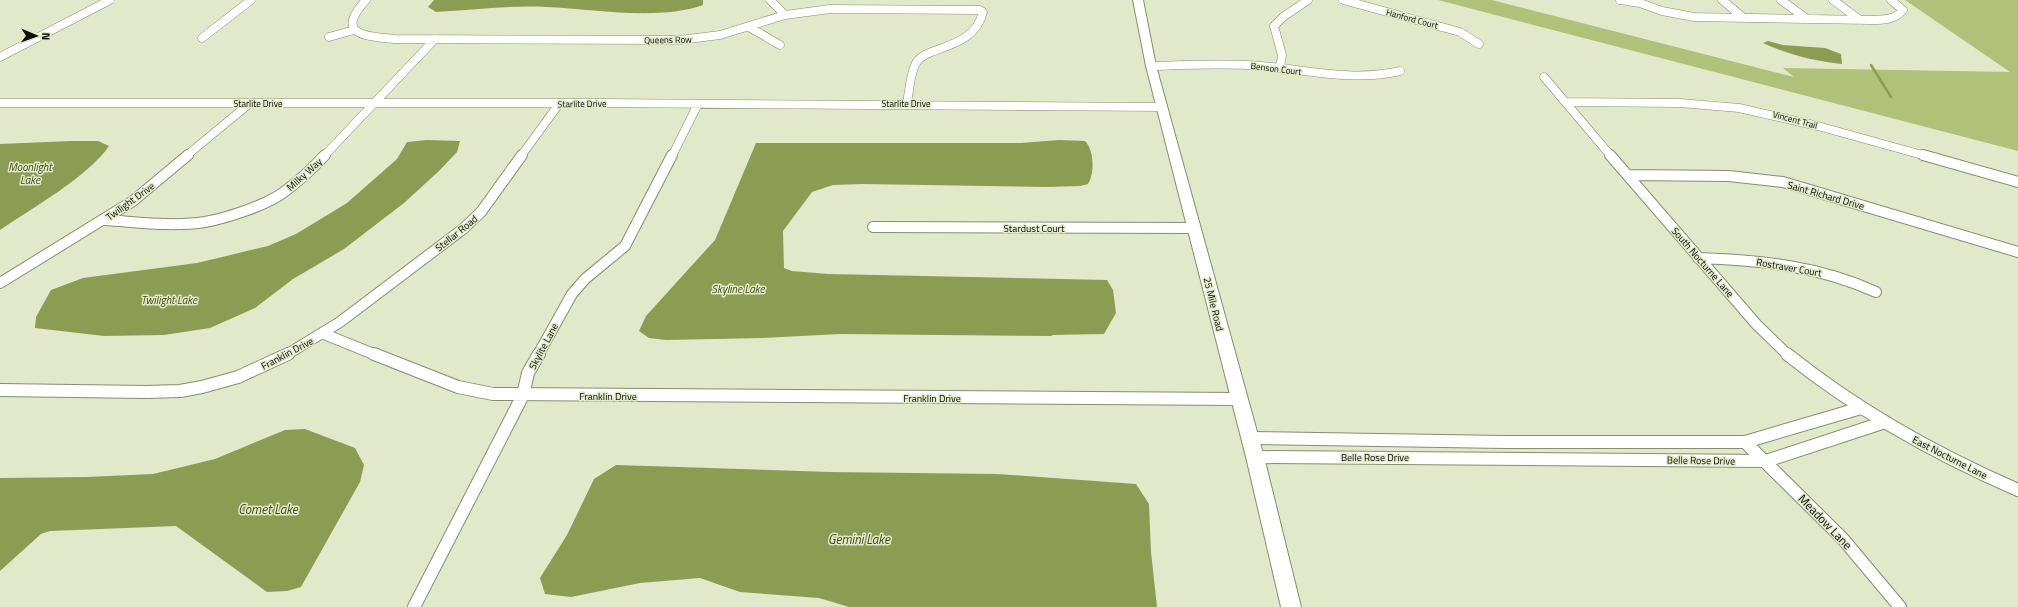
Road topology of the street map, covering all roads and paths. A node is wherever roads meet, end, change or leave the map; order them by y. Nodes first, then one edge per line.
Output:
1 (110, 0) edge
2 (251, 0) edge
3 (366, 0) edge
4 (770, 0) edge
5 (1138, 0) edge
6 (1308, 0) edge
7 (1343, 0) edge
8 (1620, 0) edge
9 (1722, 0) edge
10 (1781, 0) edge
11 (1833, 0) edge
12 (1891, 0) edge
13 (1641, 1) edge
14 (785, 15) junction
15 (1744, 18) junction
16 (1807, 19) junction
17 (1860, 20) junction
18 (749, 27) junction
19 (354, 30) junction
20 (329, 37) dead end
21 (202, 38) dead end
22 (435, 39) junction
23 (1480, 44) dead end
24 (780, 45) dead end
25 (0, 57) edge
26 (1151, 66) junction
27 (1280, 68) junction
28 (1400, 70) dead end
29 (1544, 77) dead end
30 (1566, 102) junction
31 (0, 103) edge
32 (375, 103) junction
33 (249, 104) junction
34 (560, 104) junction
35 (698, 104) junction
36 (907, 104) junction
37 (1163, 107) junction
38 (1628, 175) junction
39 (2018, 182) edge
40 (105, 220) junction
41 (873, 227) dead end
42 (1195, 228) junction
43 (2018, 252) edge
44 (1698, 258) junction
45 (0, 283) edge
46 (1876, 292) dead end
47 (324, 334) junction
48 (0, 390) edge
49 (523, 395) junction
50 (1238, 399) junction
51 (1861, 408) junction
52 (1882, 422) junction
53 (1249, 438) junction
54 (1304, 439) junction
55 (1504, 442) junction
56 (1746, 442) junction
57 (1255, 457) junction
58 (1309, 457) junction
59 (1513, 458) junction
60 (1766, 461) junction
61 (2018, 490) edge
62 (414, 607) edge
63 (1291, 607) edge
64 (1900, 607) edge

1 - 25 street
2 - 21 street
3 - 19 street
4 - 14 street
5 - 26 street, 25 Mile Road
6 - 27 street
7 - 23 street, Hanford Court
8 - 13 street
9 - 15 street
10 - 16 street
11 - 17 street
12 - 17 street
13 - 15 street
14 - 18 street, Queens Row
14 - 36 street, Queens Row
15 - 16 street
16 - 17 street
18 - 22 street, Queens Row
18 - 24 street
19 - 20 street
19 - 22 street, Queens Row
22 - 32 street, Milky Way
26 - 27 street, Benson Court
26 - 37 street, 25 Mile Road
27 - 28 street, Benson Court
29 - 30 street, South Nocturne Lane
30 - 38 street, South Nocturne Lane
30 - 39 street, Vincent Trail
31 - 33 street, Starlite Drive
32 - 33 street, Starlite Drive
32 - 34 street, Starlite Drive
32 - 40 street, Milky Way
33 - 40 street, Twilight Drive
34 - 35 street, Starlite Drive
34 - 47 street, Stellar Road
35 - 36 street, Starlite Drive
35 - 49 street, Skylite Lane
36 - 37 street, Starlite Drive
37 - 42 street, 25 Mile Road
38 - 43 street, Saint Richard Drive
38 - 44 street, South Nocturne Lane
40 - 45 street, Twilight Drive
41 - 42 street, Stardust Court
42 - 50 street, 25 Mile Road
44 - 46 street, Rostraver Court
44 - 51 street, South Nocturne Lane
47 - 48 street, Franklin Drive
47 - 49 street, Franklin Drive
49 - 50 street, Franklin Drive
49 - 62 street, Skylite Lane
50 - 53 street, 25 Mile Road
51 - 52 street, South Nocturne Lane
51 - 56 street, Belle Rose Drive
52 - 60 street, Belle Rose Drive
52 - 61 street, East Nocturne Lane
53 - 54 street, Belle Rose Drive
53 - 57 street, 25 Mile Road
54 - 55 street, Belle Rose Drive
54 - 58 street
55 - 56 street, Belle Rose Drive
55 - 59 street
56 - 60 street, Meadow Lane
57 - 58 street, Belle Rose Drive
57 - 63 street, 25 Mile Road
58 - 59 street, Belle Rose Drive
59 - 60 street, Belle Rose Drive
60 - 64 street, Meadow Lane

